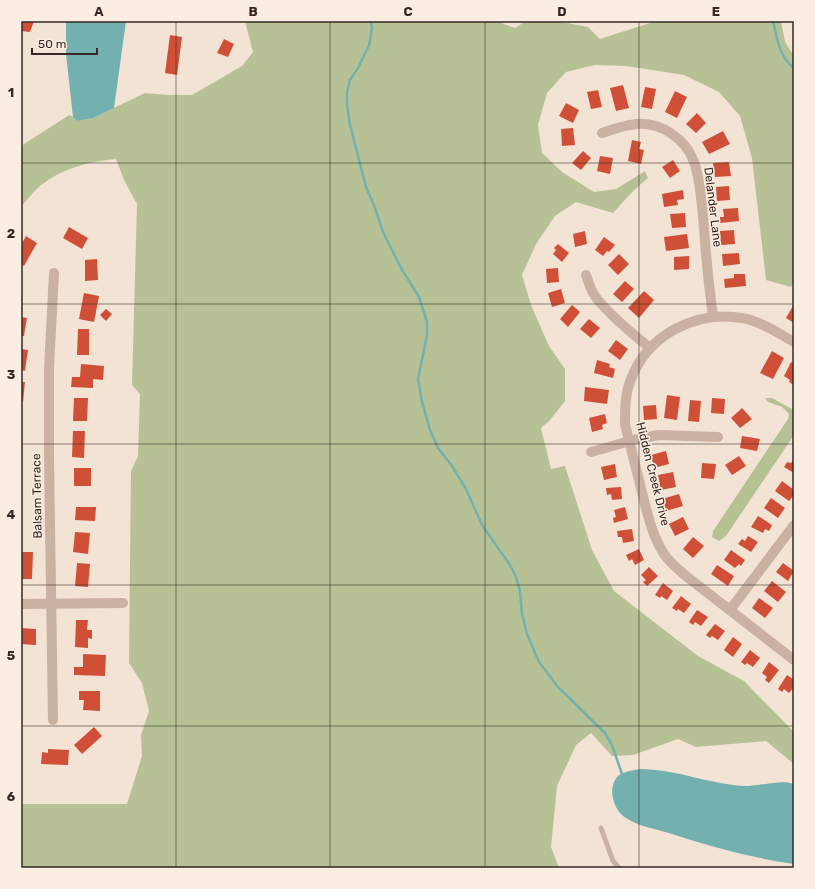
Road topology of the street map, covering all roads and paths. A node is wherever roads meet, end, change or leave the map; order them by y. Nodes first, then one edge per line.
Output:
1 (602, 133) dead end
2 (54, 272) dead end
3 (586, 275) dead end
4 (713, 317) junction
5 (794, 342) edge
6 (650, 348) junction
7 (718, 437) dead end
8 (629, 441) junction
9 (591, 452) dead end
10 (794, 525) edge
11 (123, 603) dead end
12 (21, 604) edge
13 (51, 604) junction
14 (730, 610) junction
15 (794, 660) edge
16 (53, 720) dead end
17 (601, 828) dead end
18 (619, 868) edge

1 - 4 street, Delander Lane
2 - 13 street, Balsam Terrace
3 - 6 street
4 - 5 street, Hidden Creek Drive
4 - 6 street, Hidden Creek Drive
6 - 8 street, Hidden Creek Drive
7 - 8 street
8 - 9 street
8 - 14 street, Hidden Creek Drive
10 - 14 street
11 - 13 street
12 - 13 street
13 - 16 street, Balsam Terrace
14 - 15 street, Hidden Creek Drive
17 - 18 lane

